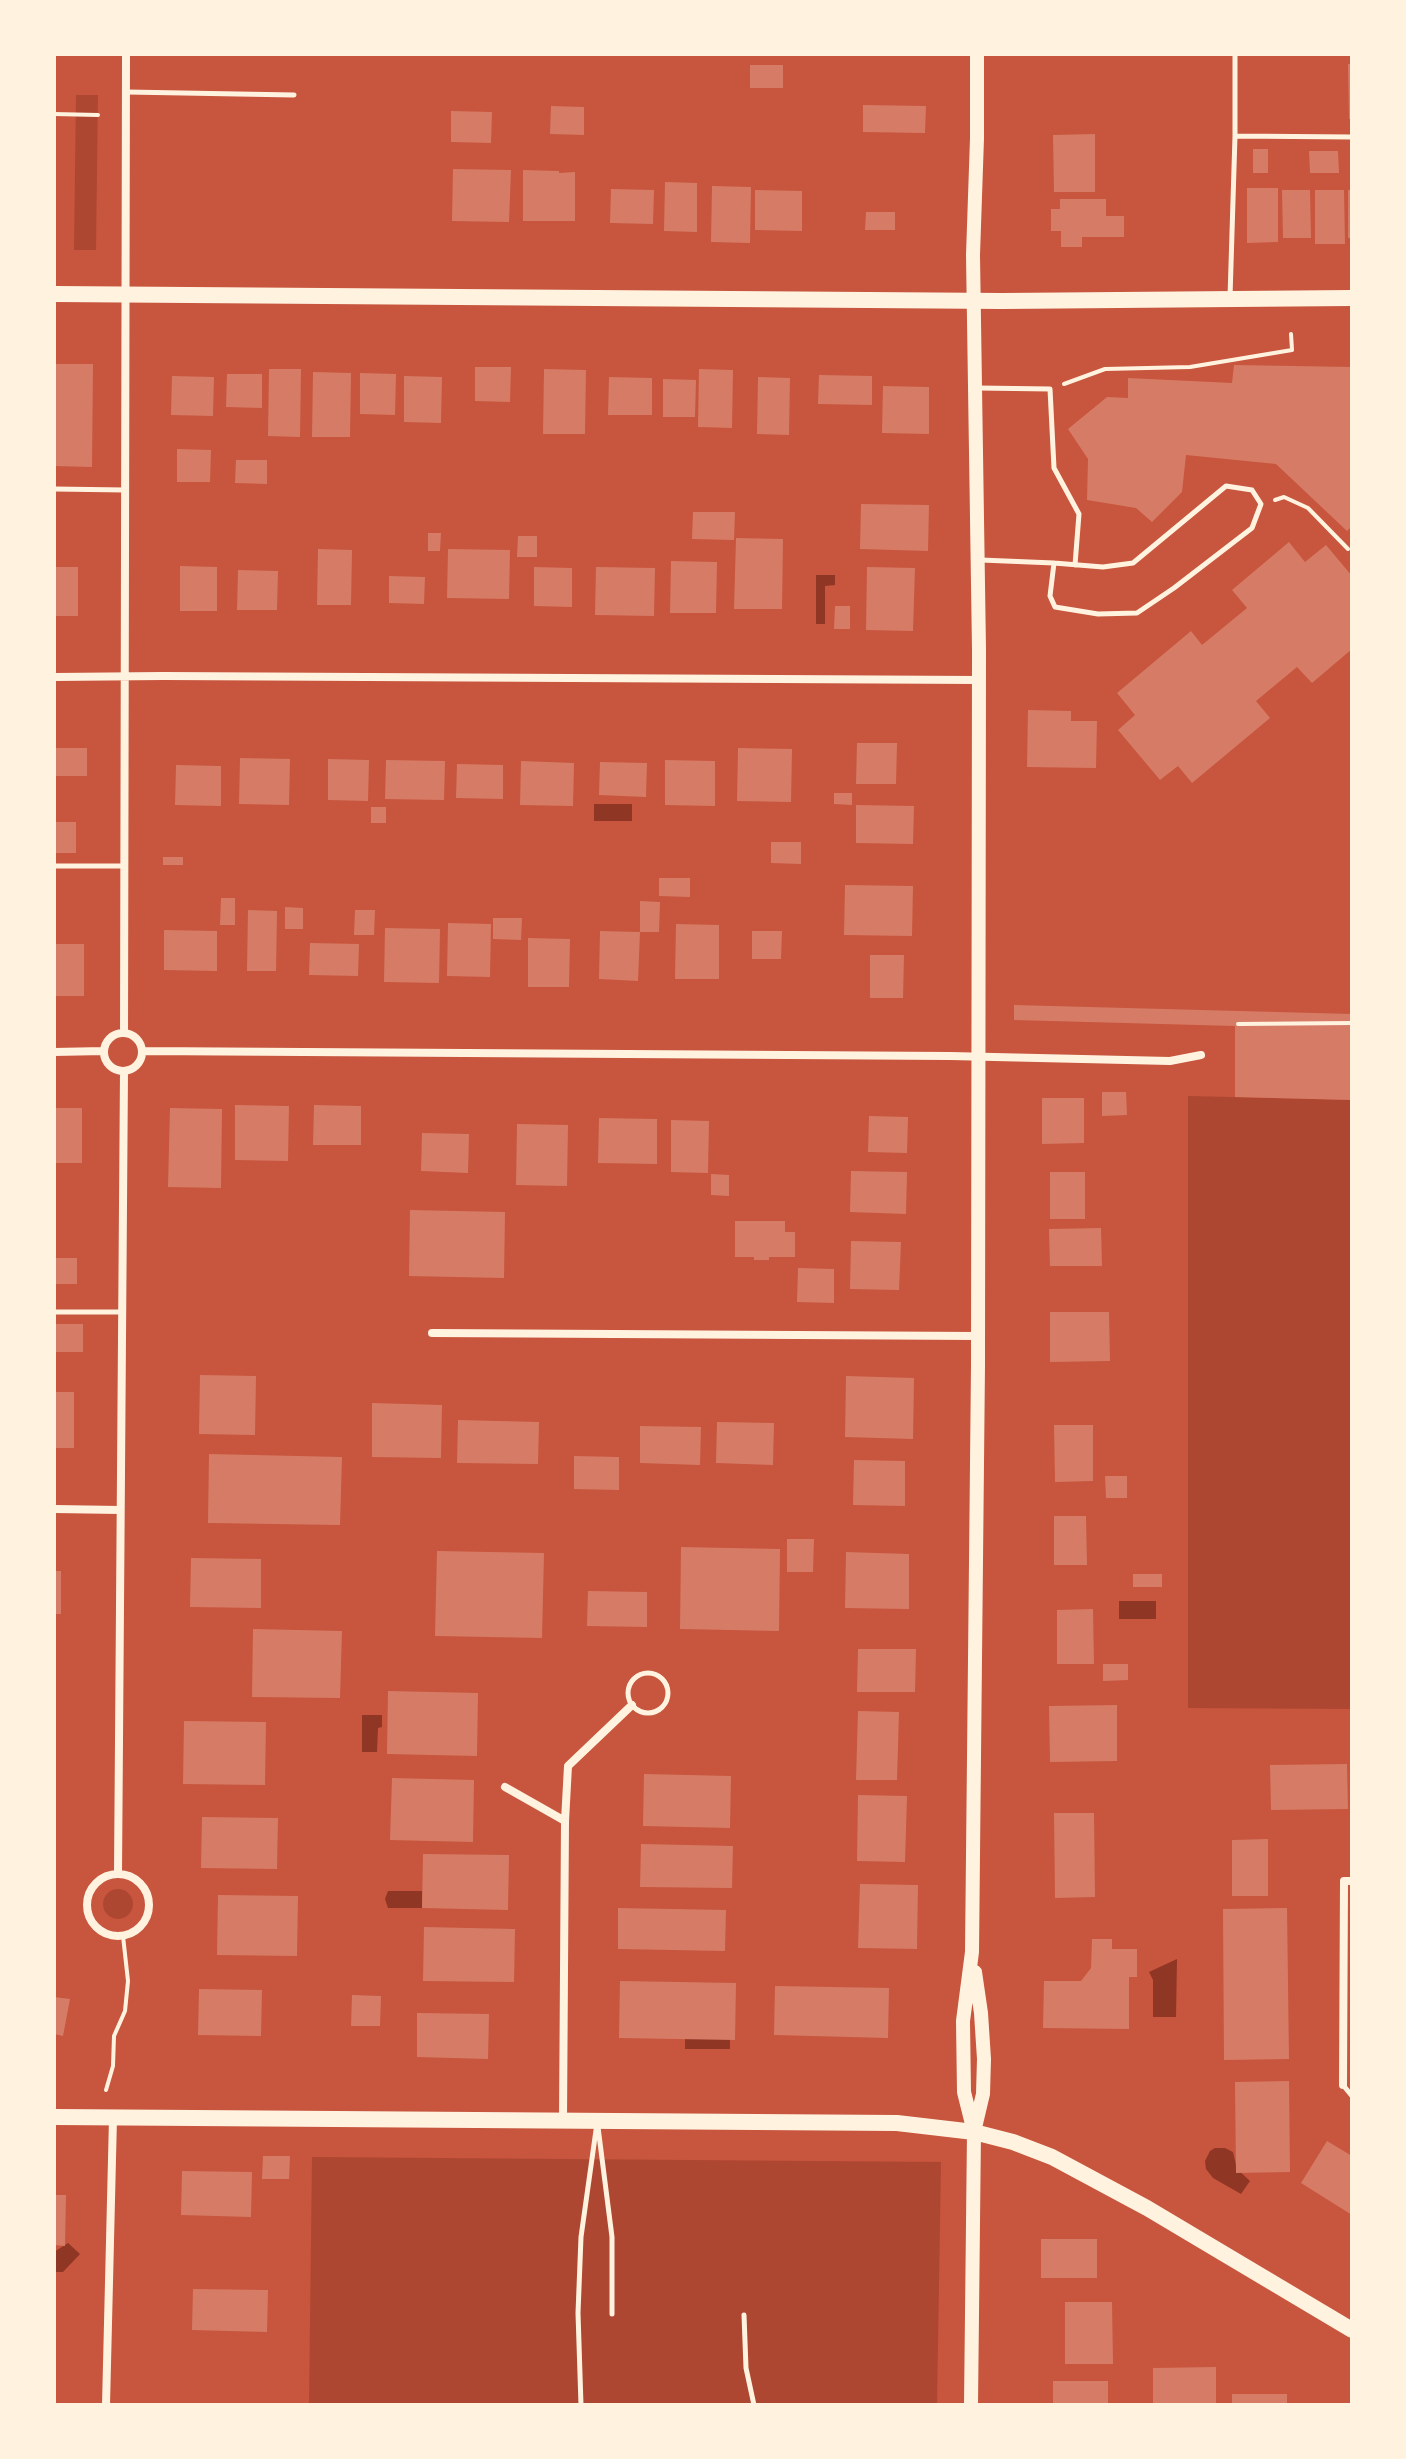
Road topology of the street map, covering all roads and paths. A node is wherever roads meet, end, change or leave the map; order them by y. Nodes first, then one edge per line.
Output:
1 (126, 54) edge
2 (977, 54) edge
3 (1235, 54) edge
4 (127, 92) junction
5 (294, 95) dead end
6 (54, 114) edge
7 (98, 115) dead end
8 (1235, 136) junction
9 (1352, 137) edge
10 (54, 294) edge
11 (126, 296) junction
12 (1230, 298) junction
13 (1352, 298) edge
14 (974, 301) junction
15 (1291, 334) dead end
16 (974, 388) junction
17 (1050, 389) junction
18 (54, 489) edge
19 (126, 490) junction
20 (1261, 504) junction
21 (1348, 549) dead end
22 (976, 560) junction
23 (1054, 563) junction
24 (1075, 565) junction
25 (125, 676) junction
26 (54, 677) edge
27 (979, 680) junction
28 (54, 866) edge
29 (124, 866) junction
30 (1352, 1023) edge
31 (1238, 1024) dead end
32 (124, 1033) junction
33 (104, 1051) junction
34 (142, 1051) junction
35 (54, 1052) edge
36 (1201, 1055) dead end
37 (978, 1057) junction
38 (124, 1071) junction
39 (54, 1312) edge
40 (122, 1312) junction
41 (432, 1333) dead end
42 (978, 1336) junction
43 (54, 1509) edge
44 (120, 1510) junction
45 (632, 1705) junction
46 (505, 1787) dead end
47 (565, 1821) junction
48 (118, 1873) junction
49 (1352, 1881) edge
50 (123, 1936) junction
51 (1343, 2085) joint
52 (106, 2090) dead end
53 (1352, 2096) edge
54 (54, 2117) edge
55 (113, 2117) junction
56 (563, 2121) junction
57 (597, 2122) junction
58 (974, 2132) junction
59 (612, 2314) dead end
60 (744, 2315) dead end
61 (1352, 2330) edge
62 (106, 2405) edge
63 (581, 2405) edge
64 (754, 2405) edge
65 (971, 2405) edge

1 - 4 street
2 - 14 street
3 - 8 lane
4 - 5 lane
4 - 11 street
6 - 7 path
8 - 9 lane
8 - 12 lane
10 - 11 main road
11 - 14 main road
11 - 19 street
12 - 13 main road
12 - 14 main road
14 - 16 street
15 - 17 path
16 - 17 lane
16 - 22 street
17 - 24 lane
18 - 19 lane
19 - 25 street
20 - 21 path
20 - 23 lane
20 - 24 lane
22 - 23 lane
22 - 27 street
23 - 24 lane
25 - 26 street
25 - 27 street
25 - 29 street
27 - 37 street
28 - 29 lane
29 - 32 street
30 - 31 path
32 - 33 street
32 - 34 street
33 - 35 street
33 - 38 street
34 - 37 street
34 - 38 street
36 - 37 street
37 - 42 street
38 - 40 street
39 - 40 lane
40 - 44 street
41 - 42 street
42 - 58 street
43 - 44 street
44 - 48 street
45 - 45 lane
45 - 47 street
46 - 47 street
47 - 56 street
48 - 50 street
48 - 50 street
49 - 51 street
50 - 52 path
51 - 53 lane
54 - 55 main road
55 - 56 main road
55 - 62 street
56 - 57 main road
57 - 58 main road
57 - 59 lane
57 - 63 lane
58 - 61 main road
58 - 65 street
60 - 64 lane

